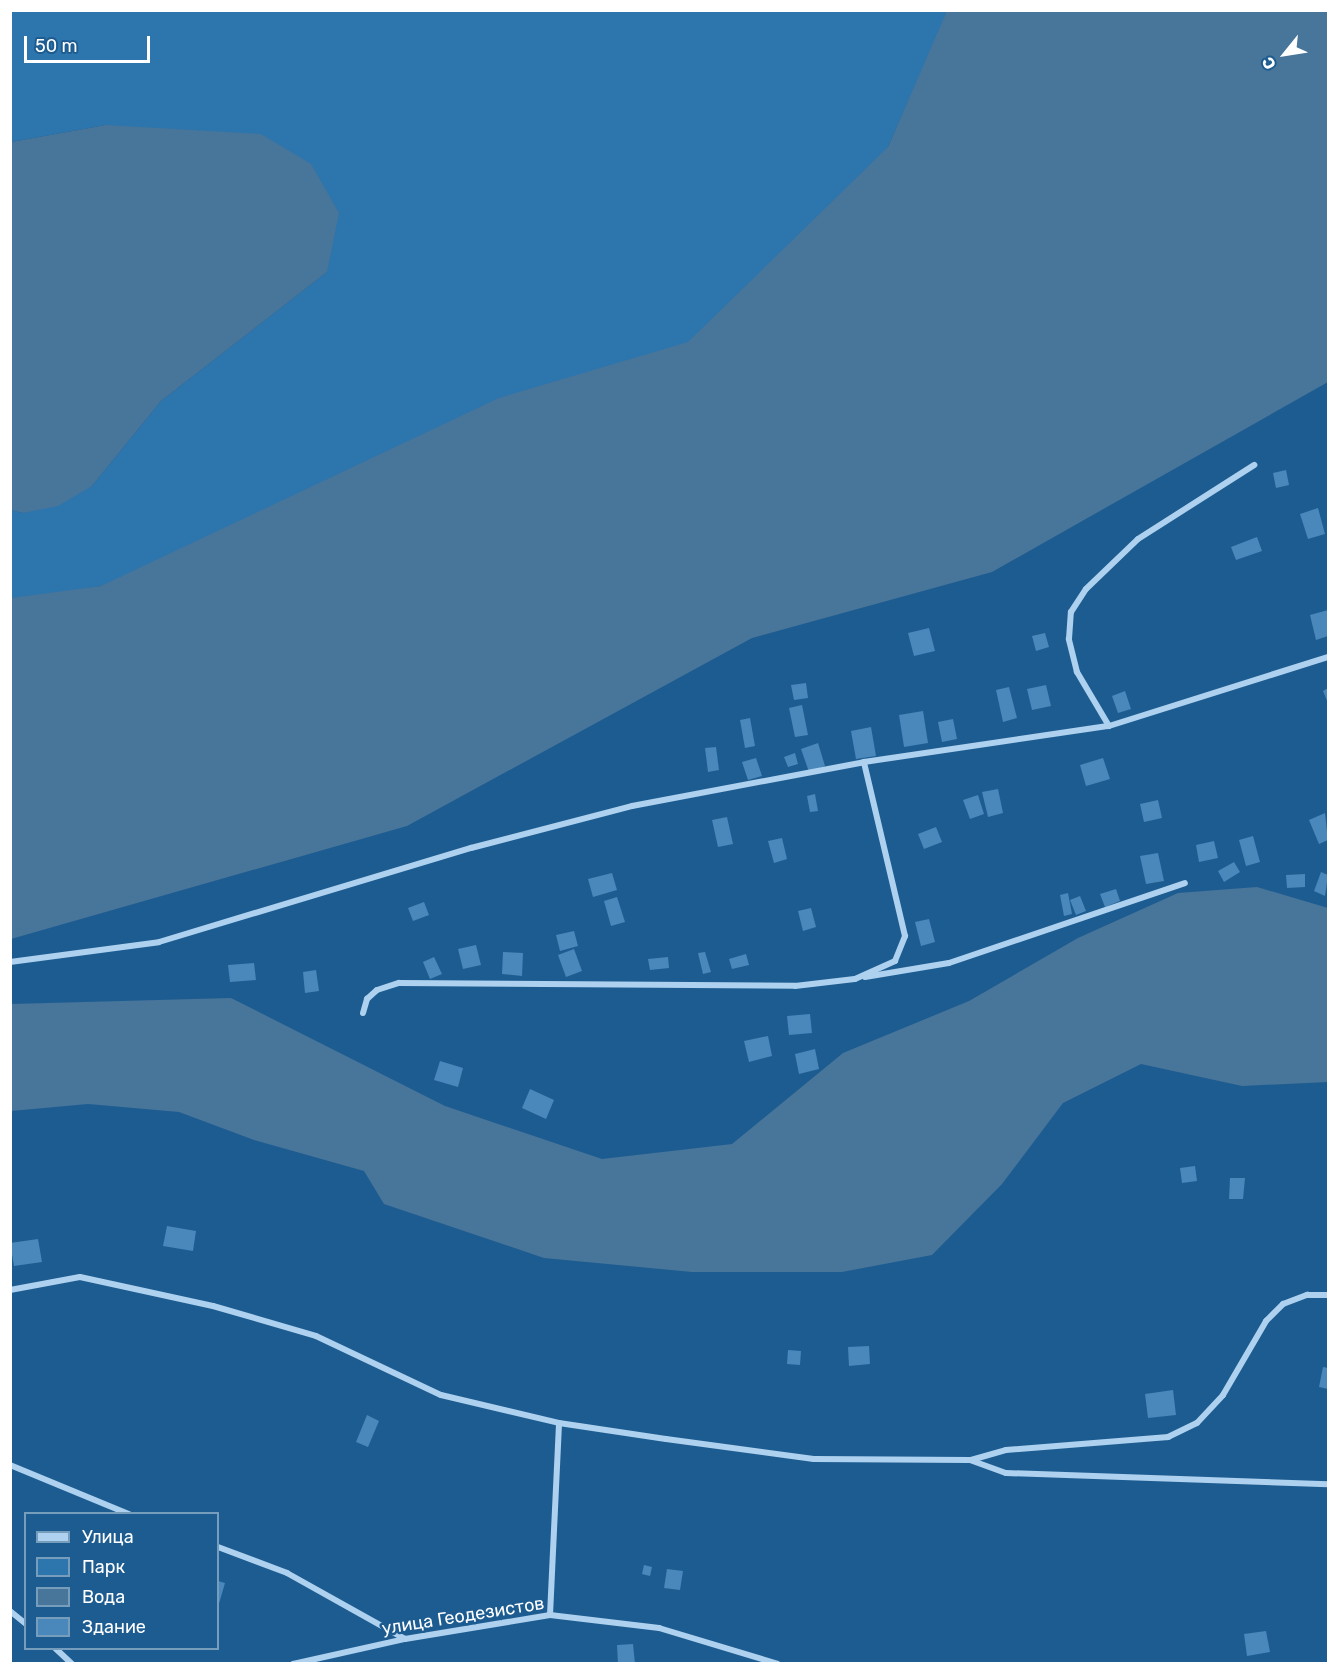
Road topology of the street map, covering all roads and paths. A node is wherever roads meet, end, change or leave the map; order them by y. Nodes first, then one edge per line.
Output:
1 (1254, 465) dead end
2 (1329, 657) edge
3 (1109, 726) junction
4 (864, 762) junction
5 (1185, 883) dead end
6 (10, 962) edge
7 (855, 979) junction
8 (363, 1013) dead end
9 (10, 1290) edge
10 (1329, 1295) edge
11 (559, 1423) junction
12 (970, 1460) junction
13 (10, 1465) edge
14 (1329, 1484) edge
15 (124, 1512) edge
16 (219, 1547) edge
17 (10, 1611) edge
18 (550, 1615) junction
19 (24, 1622) edge
20 (405, 1639) junction
21 (57, 1650) edge
22 (72, 1664) edge
23 (292, 1664) edge
24 (778, 1664) edge

1 - 3 street
2 - 3 street
3 - 4 street
4 - 6 street
4 - 7 street
5 - 7 street
7 - 8 street
9 - 11 street
10 - 12 street
11 - 12 street
11 - 18 street
12 - 14 street
13 - 15 street
16 - 20 street
17 - 19 street
18 - 20 street, улица Геодезистов
18 - 24 street, улица Геодезистов
20 - 23 street, улица Геодезистов
21 - 22 street

